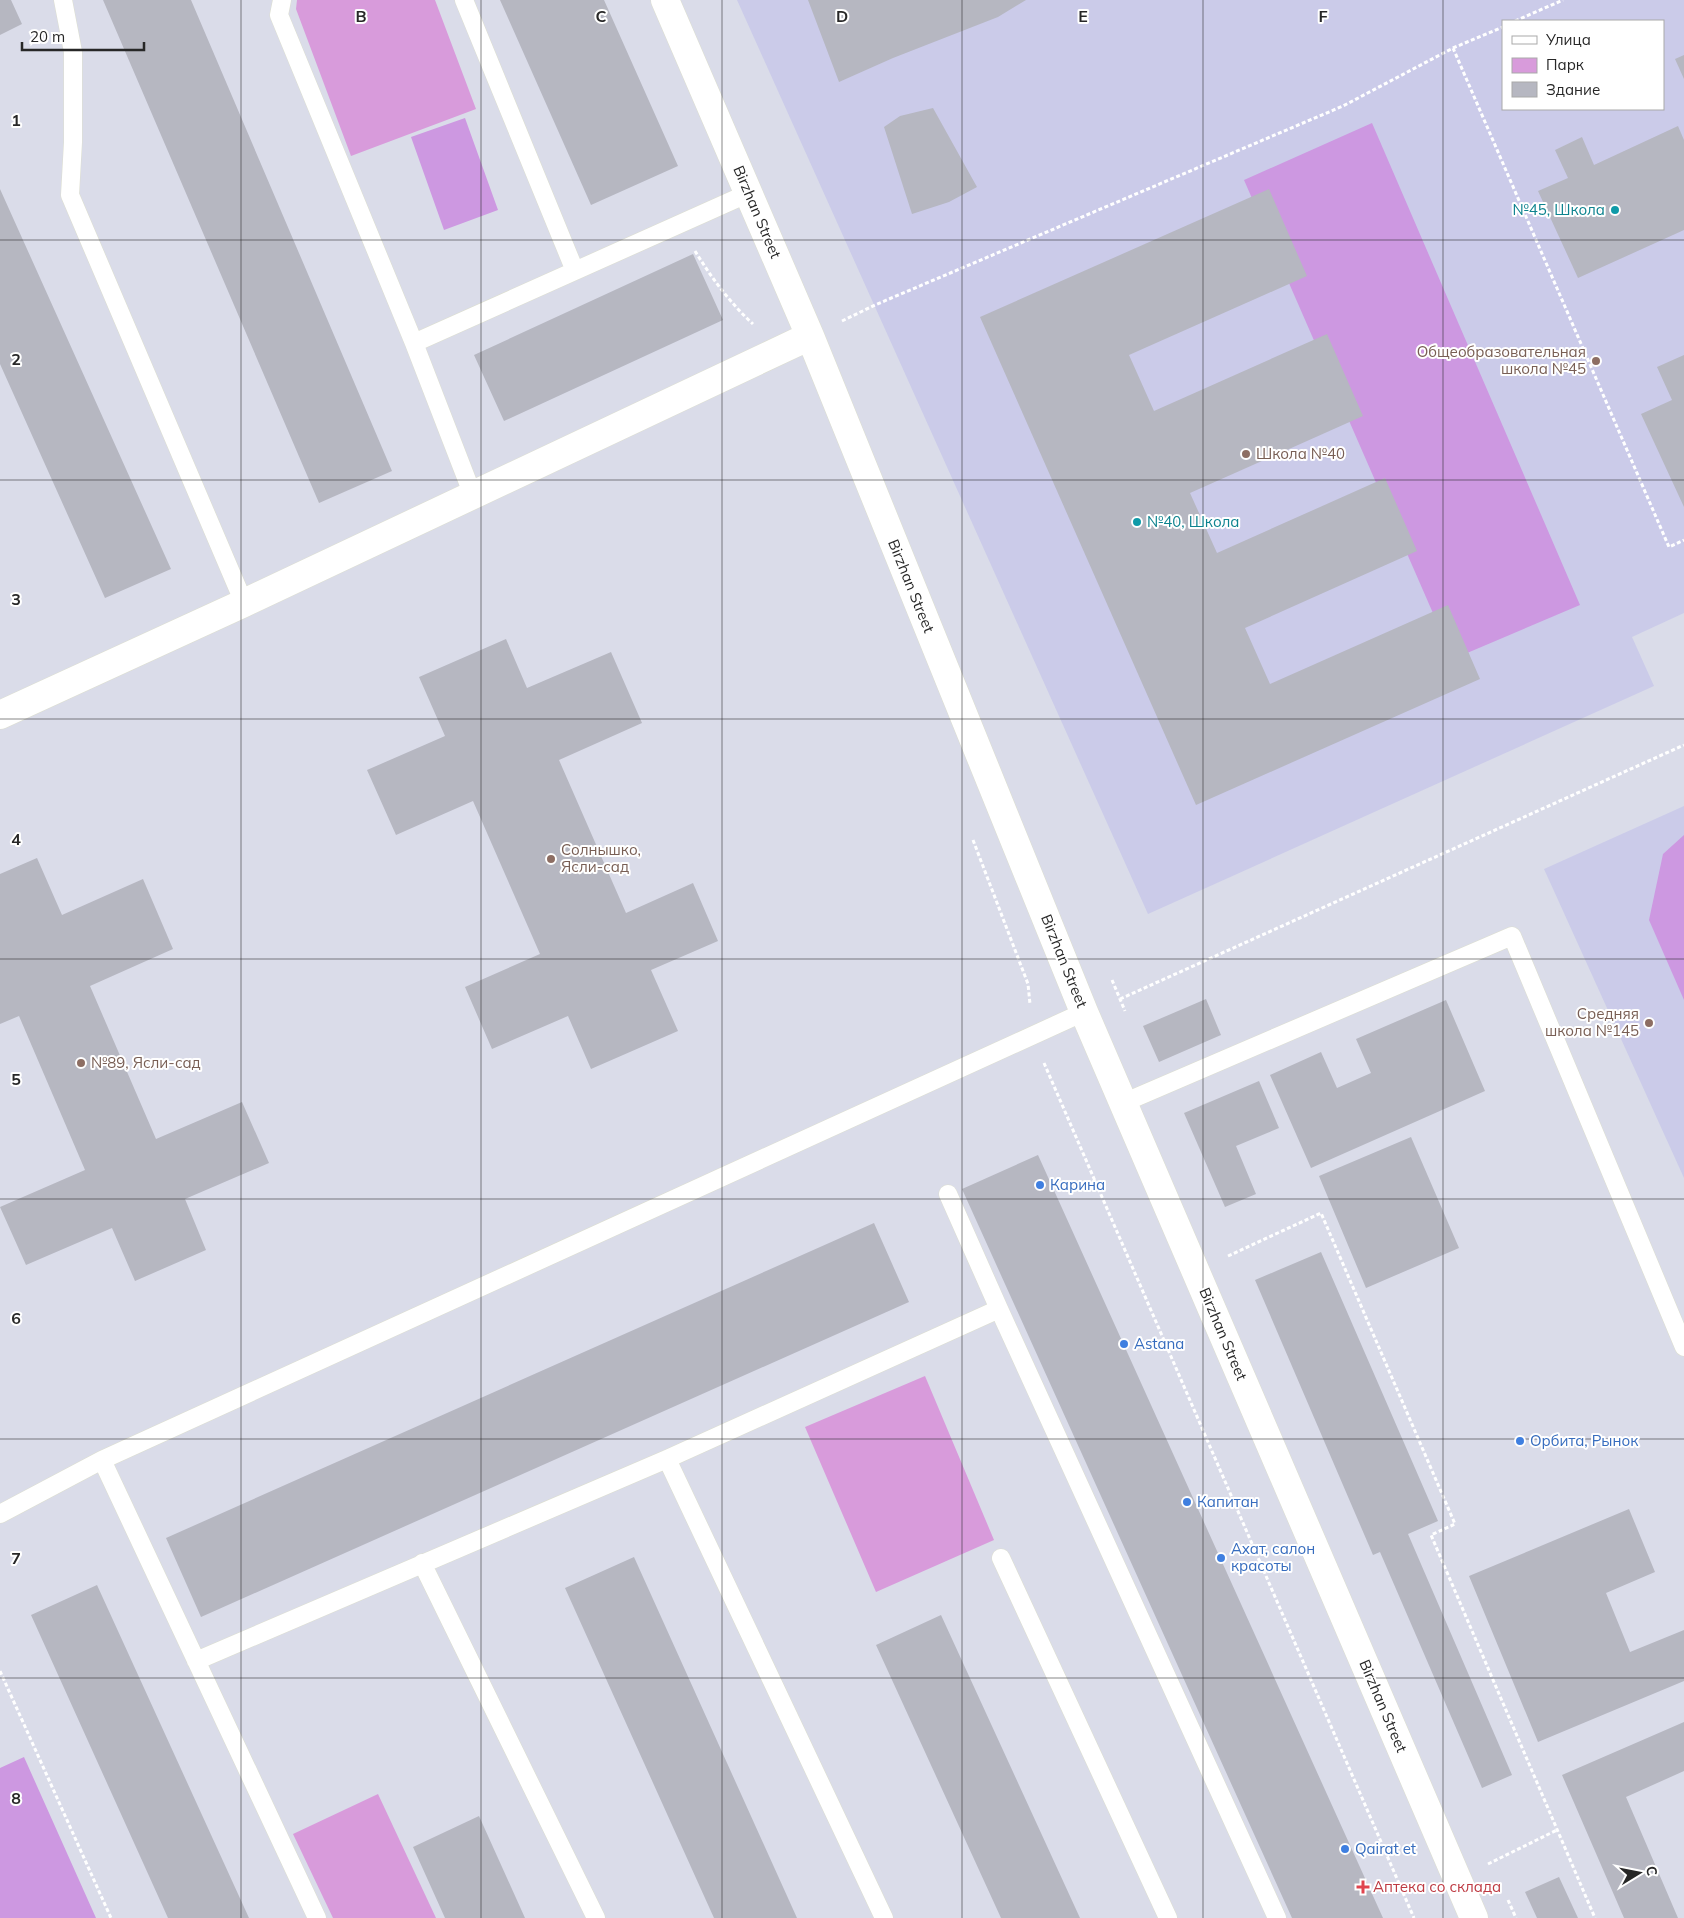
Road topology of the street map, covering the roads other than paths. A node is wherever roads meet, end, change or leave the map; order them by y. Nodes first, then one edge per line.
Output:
1 (64, 0) edge
2 (282, 0) edge
3 (464, 0) edge
4 (665, 0) edge
5 (749, 193) junction
6 (575, 271) junction
7 (810, 336) junction
8 (414, 343) junction
9 (472, 494) junction
10 (244, 602) junction
11 (0, 715) edge
12 (1084, 1012) junction
13 (1123, 1103) junction
14 (948, 1194) dead end
15 (999, 1309) junction
16 (1684, 1347) edge
17 (667, 1459) junction
18 (102, 1460) junction
19 (0, 1514) edge
20 (1001, 1558) dead end
21 (422, 1563) junction
22 (196, 1660) junction
23 (316, 1918) edge
24 (596, 1918) edge
25 (884, 1918) edge
26 (1168, 1918) edge
27 (1277, 1918) edge
28 (1474, 1918) edge

1 - 10 lane
2 - 8 lane
3 - 6 lane
4 - 5 street, Birzhan Street
5 - 6 lane
5 - 7 street, Birzhan Street
6 - 8 lane
7 - 9 street
7 - 12 street, Birzhan Street
8 - 9 lane
9 - 10 street
10 - 11 street
12 - 13 street, Birzhan Street
12 - 18 lane
13 - 16 lane
13 - 28 street, Birzhan Street
14 - 15 lane
15 - 17 lane
15 - 27 lane
17 - 21 lane
17 - 25 lane
18 - 19 lane
18 - 22 lane
20 - 26 lane
21 - 22 lane
21 - 24 lane
22 - 23 lane

